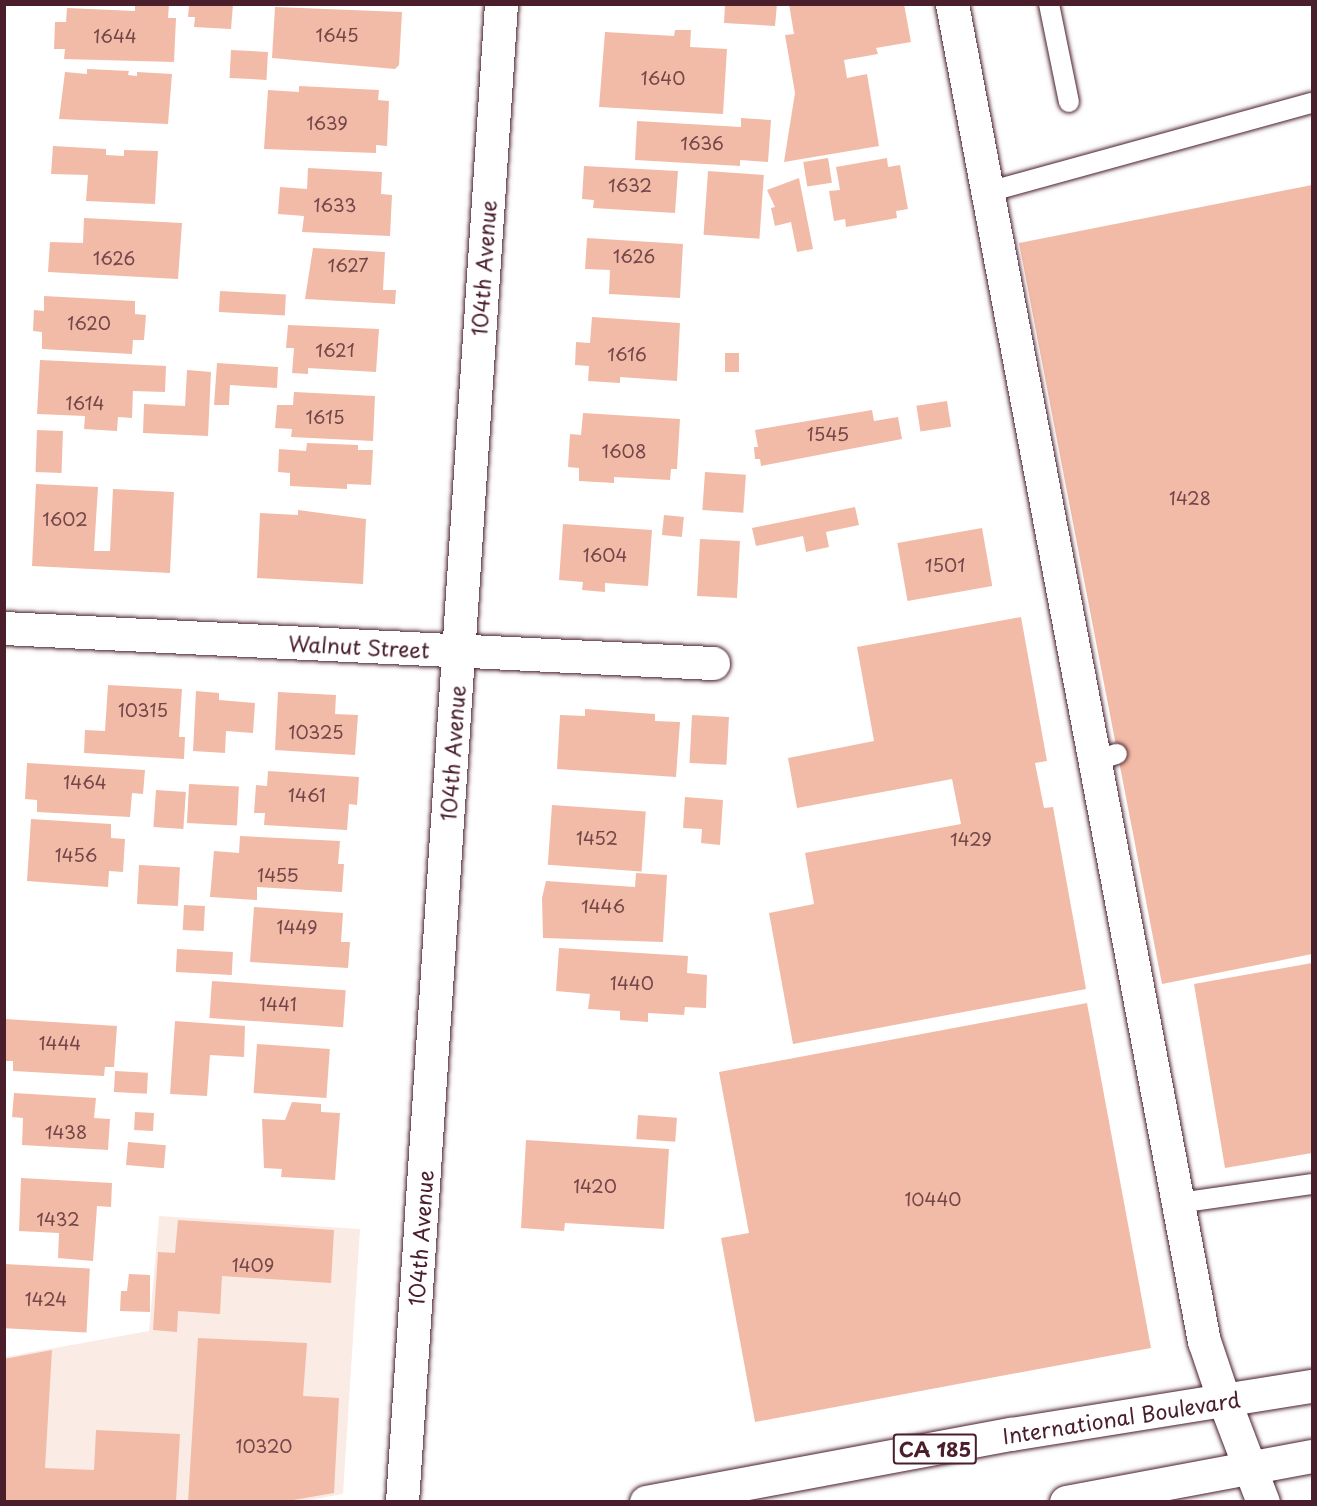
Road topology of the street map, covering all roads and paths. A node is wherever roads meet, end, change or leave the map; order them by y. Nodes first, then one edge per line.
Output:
1 (501, 4) edge
2 (952, 4) edge
3 (1049, 4) edge
4 (1069, 102) dead end
5 (1312, 103) edge
6 (988, 192) junction
7 (4, 628) edge
8 (458, 651) junction
9 (713, 663) dead end
10 (1312, 1184) edge
11 (1179, 1203) junction
12 (1312, 1386) edge
13 (1224, 1400) junction
14 (1312, 1456) edge
15 (1252, 1467) junction
16 (402, 1502) edge
17 (646, 1502) edge
18 (1066, 1502) edge
19 (1263, 1502) edge

1 - 8 street, 104th Avenue
2 - 6 street
3 - 4 lane
5 - 6 lane
6 - 11 street
7 - 8 street, Walnut Street
8 - 9 street, Walnut Street
8 - 16 street, 104th Avenue
10 - 11 lane
11 - 13 street
12 - 13 street, International Boulevard / CA 185
13 - 15 street
13 - 17 street, International Boulevard / CA 185
14 - 15 street
15 - 18 street
15 - 19 street

